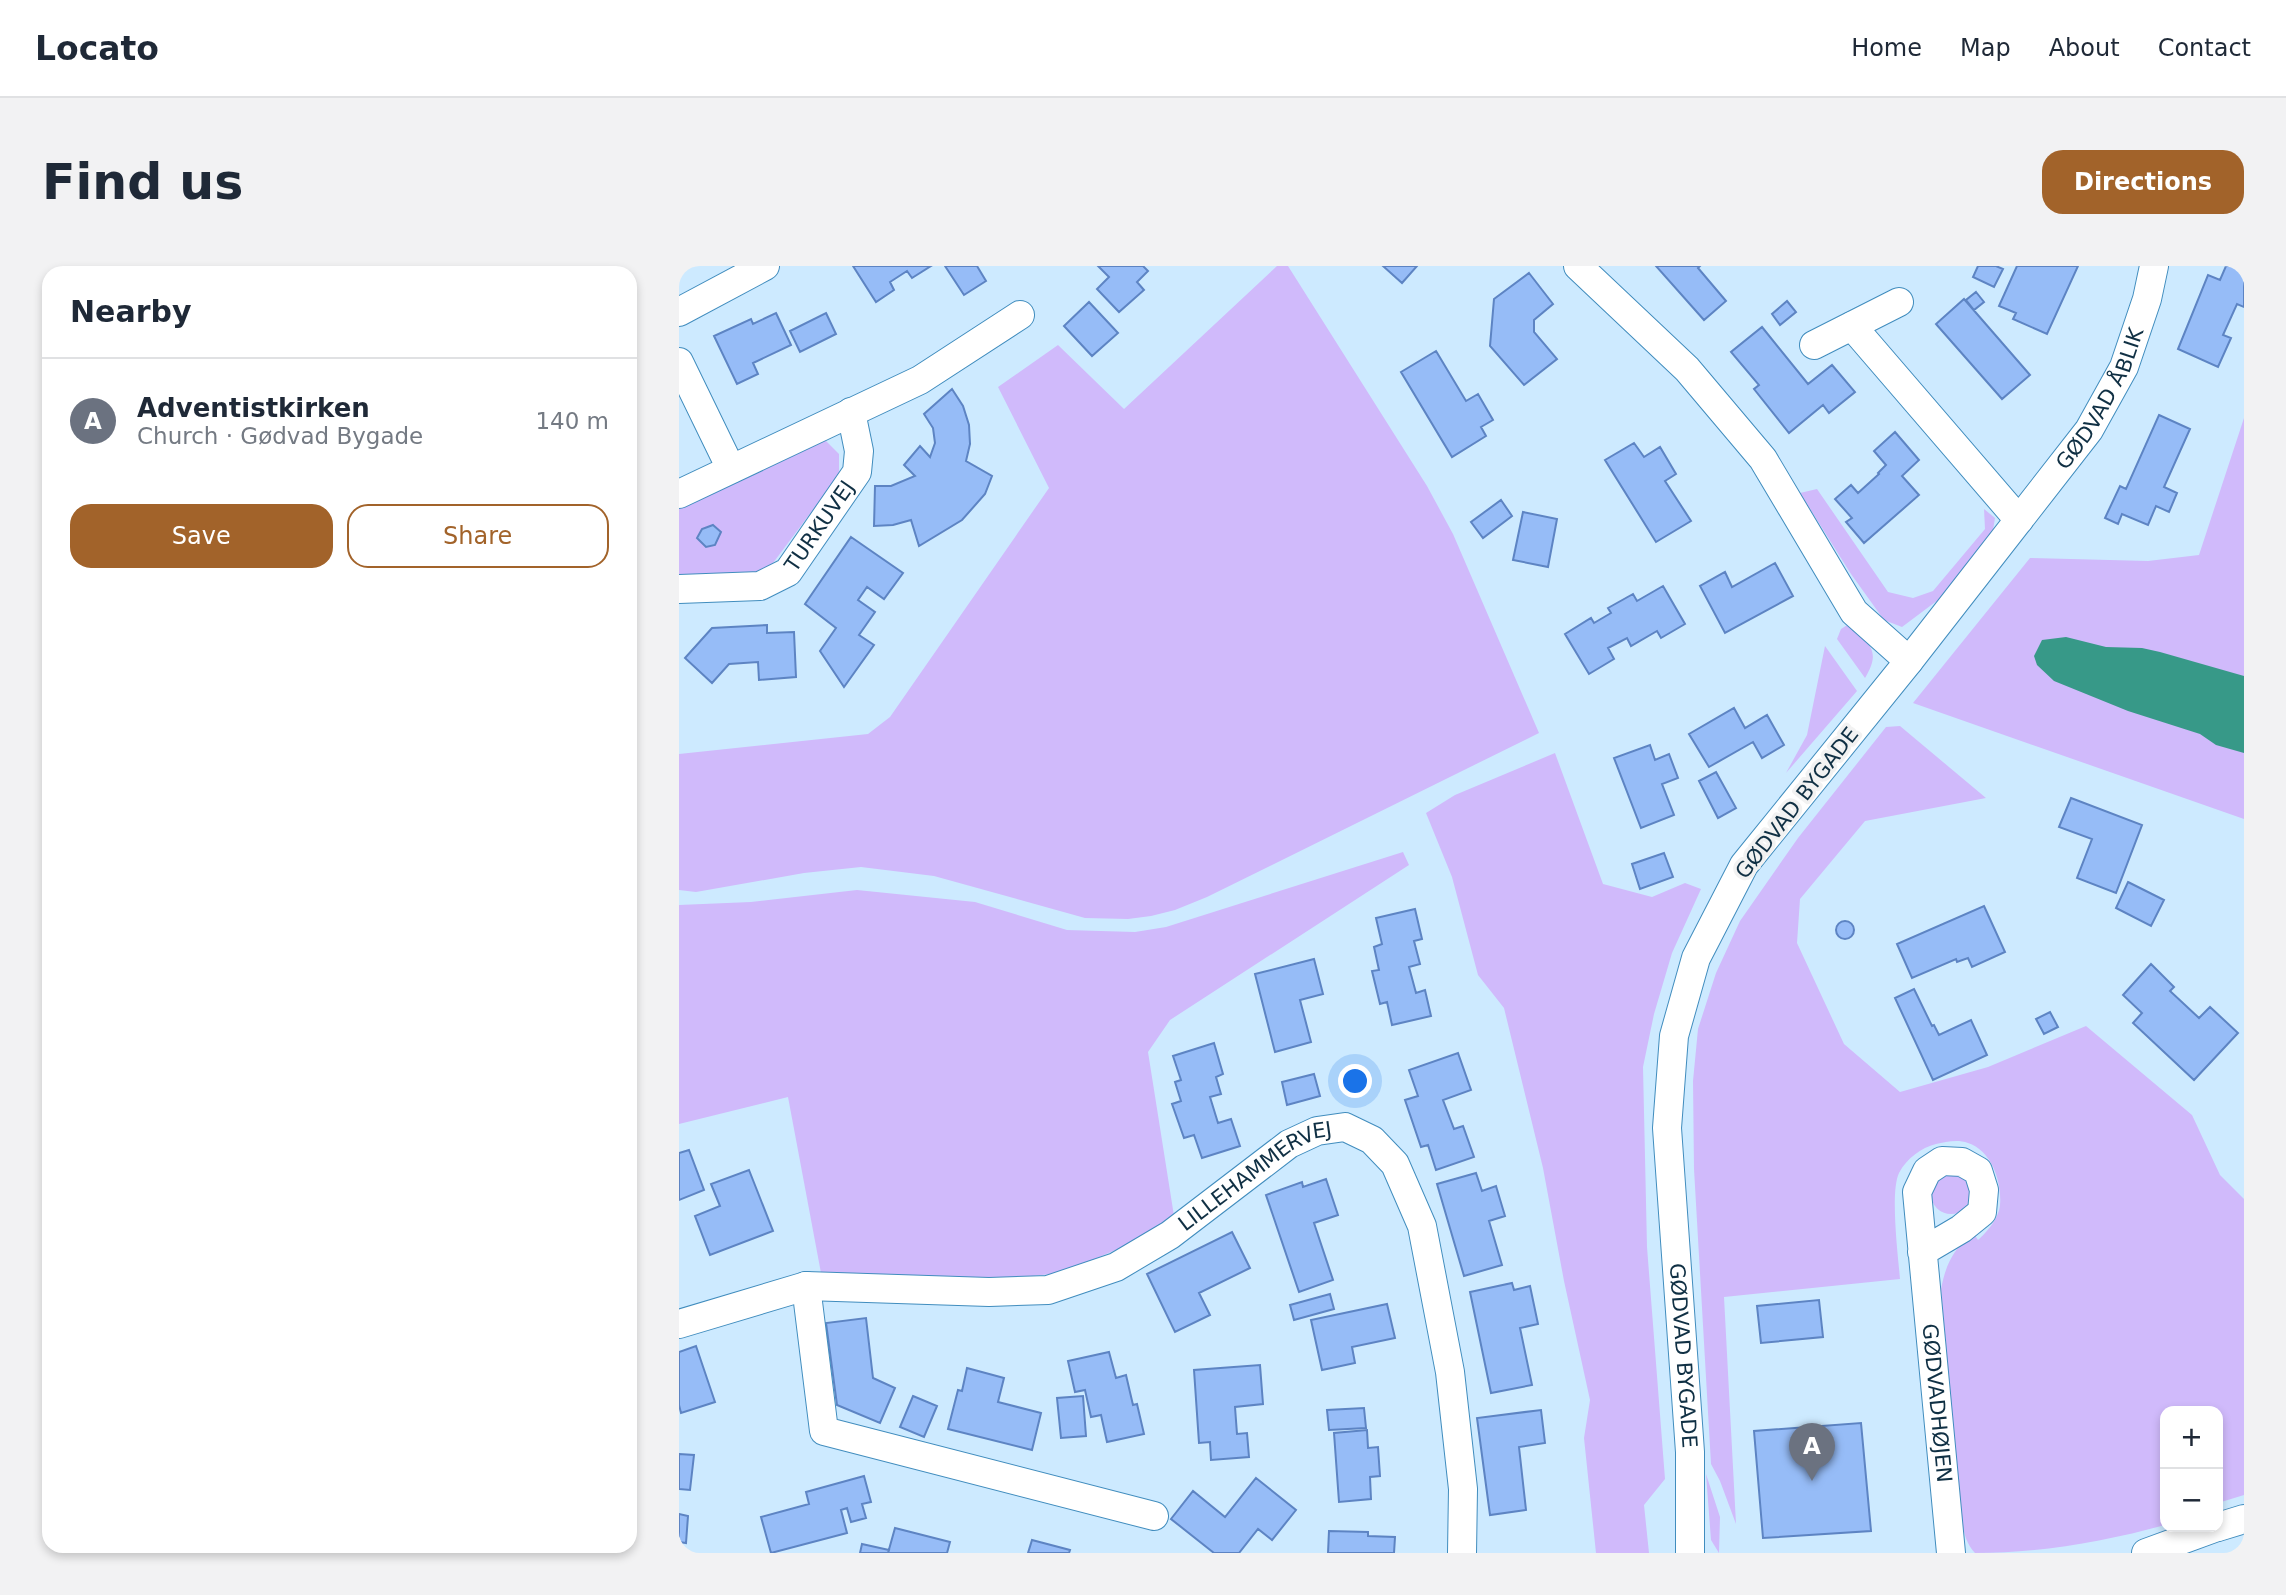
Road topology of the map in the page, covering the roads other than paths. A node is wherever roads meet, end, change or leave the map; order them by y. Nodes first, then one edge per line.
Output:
1 (765, 266) edge
2 (1578, 266) edge
3 (2154, 266) edge
4 (1899, 302) dead end
5 (679, 312) edge
6 (1020, 315) dead end
7 (1852, 326) junction
8 (1814, 345) dead end
9 (679, 362) edge
10 (851, 412) junction
11 (731, 470) junction
12 (679, 494) edge
13 (2019, 520) junction
14 (679, 589) edge
15 (1909, 661) junction
16 (1922, 1252) dead end
17 (806, 1286) junction
18 (679, 1324) edge
19 (1154, 1516) dead end
20 (2244, 1519) edge
21 (2223, 1525) edge
22 (2203, 1532) edge
23 (1462, 1553) edge
24 (1690, 1553) edge
25 (1951, 1553) edge
26 (2146, 1553) edge

1 - 5 street
2 - 15 street
3 - 13 street, GØDVAD ÅBLIK
4 - 7 street
6 - 10 street
7 - 8 street
7 - 13 street
9 - 11 street
10 - 11 street
10 - 14 street, TURKUVEJ
11 - 12 street
13 - 15 street, GØDVAD ÅBLIK
15 - 24 street, GØDVAD BYGADE
16 - 25 street, GØDVADHØJEN
17 - 18 street, LILLEHAMMERVEJ
17 - 19 street
17 - 23 street, LILLEHAMMERVEJ
20 - 21 street
22 - 26 street

